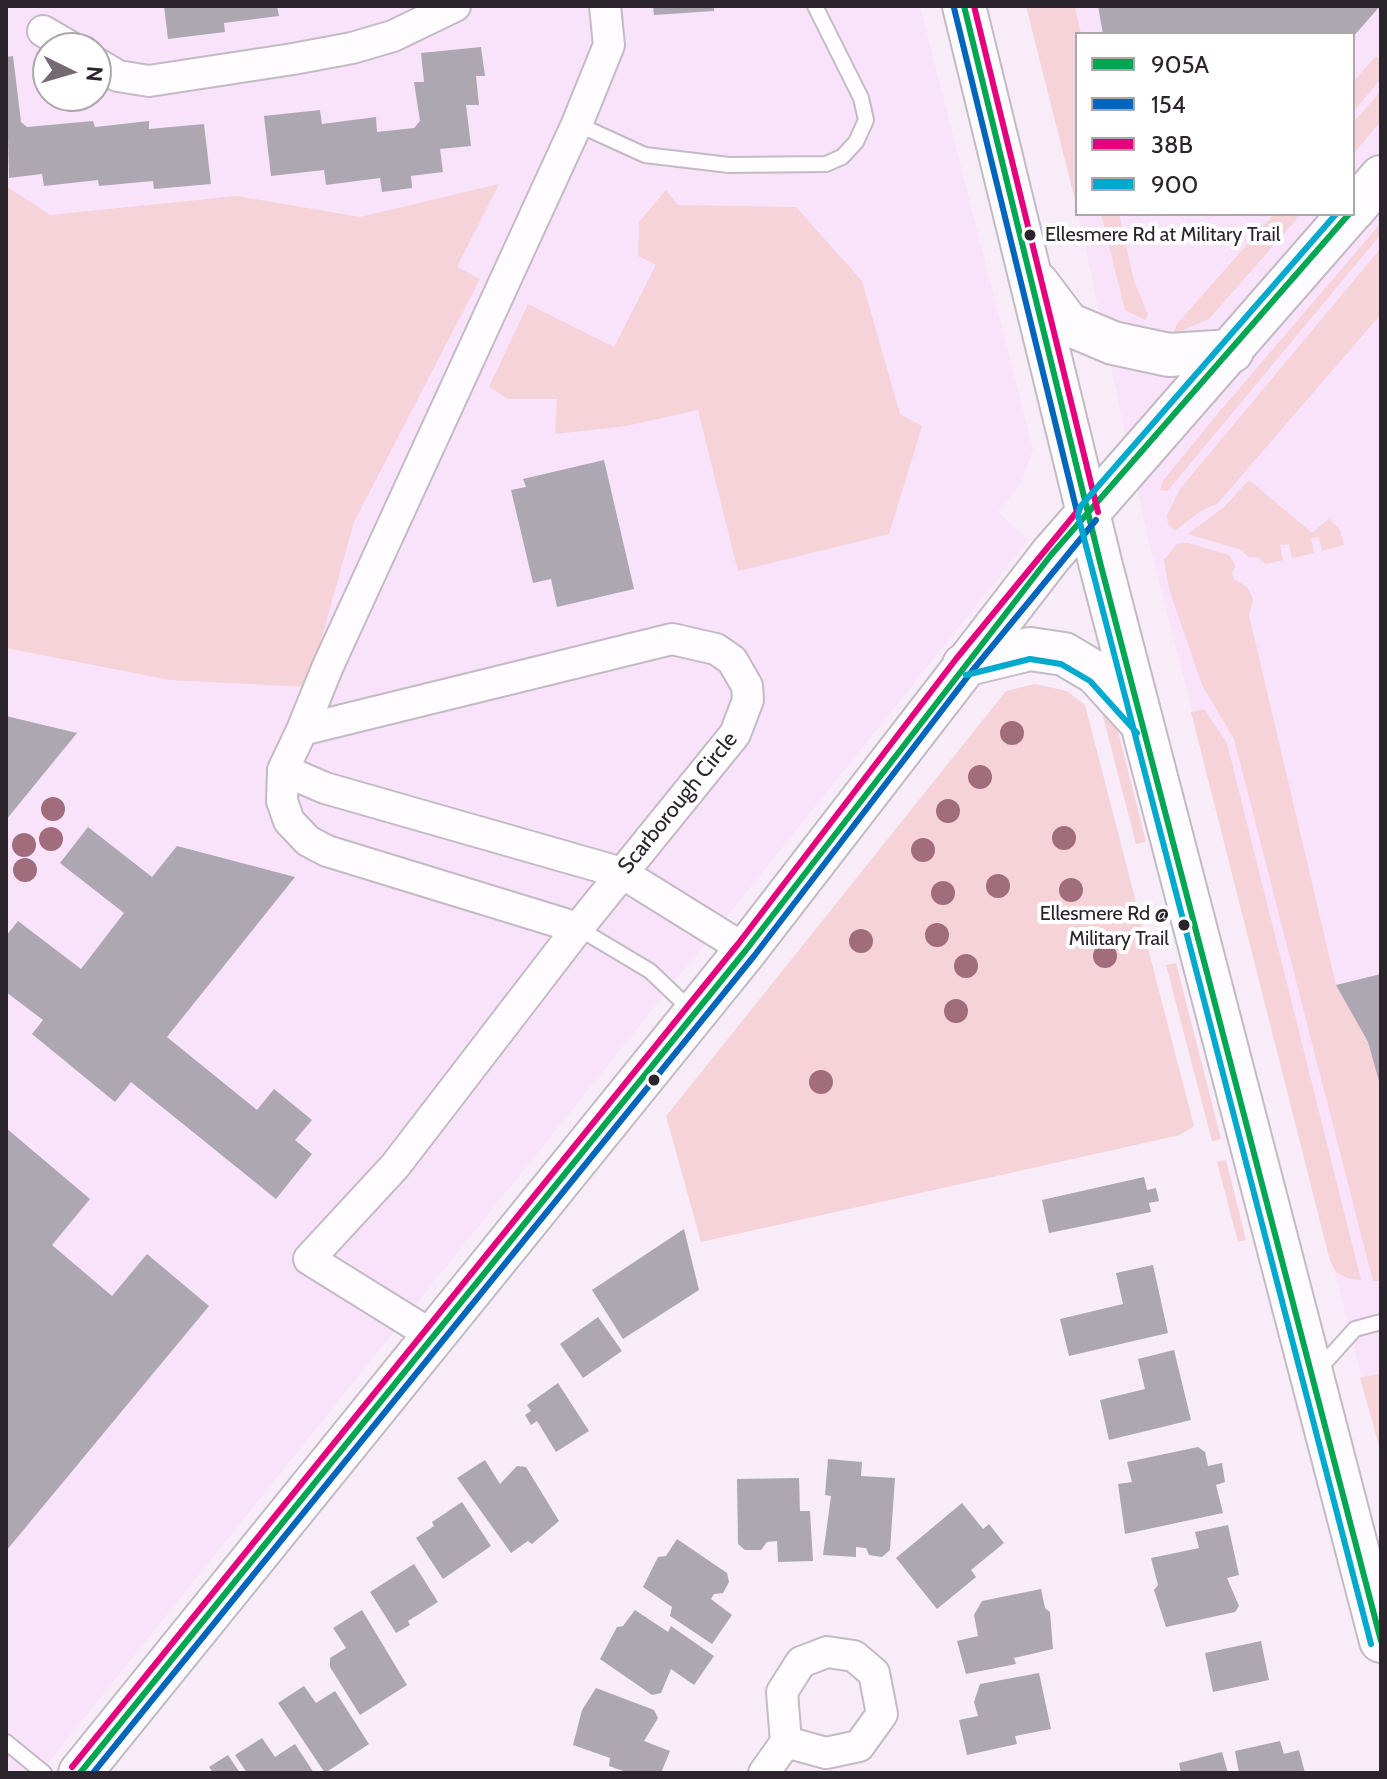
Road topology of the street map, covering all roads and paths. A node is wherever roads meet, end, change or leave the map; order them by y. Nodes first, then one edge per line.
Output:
1 (455, 6) edge
2 (605, 6) edge
3 (815, 6) edge
4 (964, 6) edge
5 (112, 72) edge
6 (577, 124) junction
7 (1381, 177) edge
8 (1355, 207) edge
9 (1348, 216) edge
10 (1031, 276) junction
11 (1232, 351) junction
12 (1088, 514) junction
13 (964, 665) junction
14 (1144, 726) junction
15 (302, 730) junction
16 (283, 770) junction
17 (622, 873) junction
18 (578, 928) junction
19 (746, 950) junction
20 (695, 1013) junction
21 (1381, 1322) edge
22 (433, 1336) junction
23 (1312, 1377) junction
24 (1381, 1641) edge
25 (6, 1742) edge
26 (786, 1742) dead end
27 (44, 1773) edge
28 (80, 1773) edge
29 (764, 1773) edge

1 - 5 street
2 - 6 street
3 - 6 lane
4 - 10 main road
6 - 15 street
7 - 8 main road
9 - 11 main road
10 - 11 main road
10 - 12 main road
11 - 12 main road
12 - 13 main road
12 - 14 main road
13 - 14 main road
13 - 19 main road
14 - 23 main road
15 - 16 street
15 - 17 street, Scarborough Circle
16 - 17 street
16 - 18 street
17 - 18 street, Scarborough Circle
17 - 19 street
18 - 20 lane
18 - 22 street, Scarborough Circle
19 - 20 main road
20 - 22 main road
21 - 23 lane
22 - 28 main road
23 - 24 main road
25 - 27 lane
26 - 29 street

